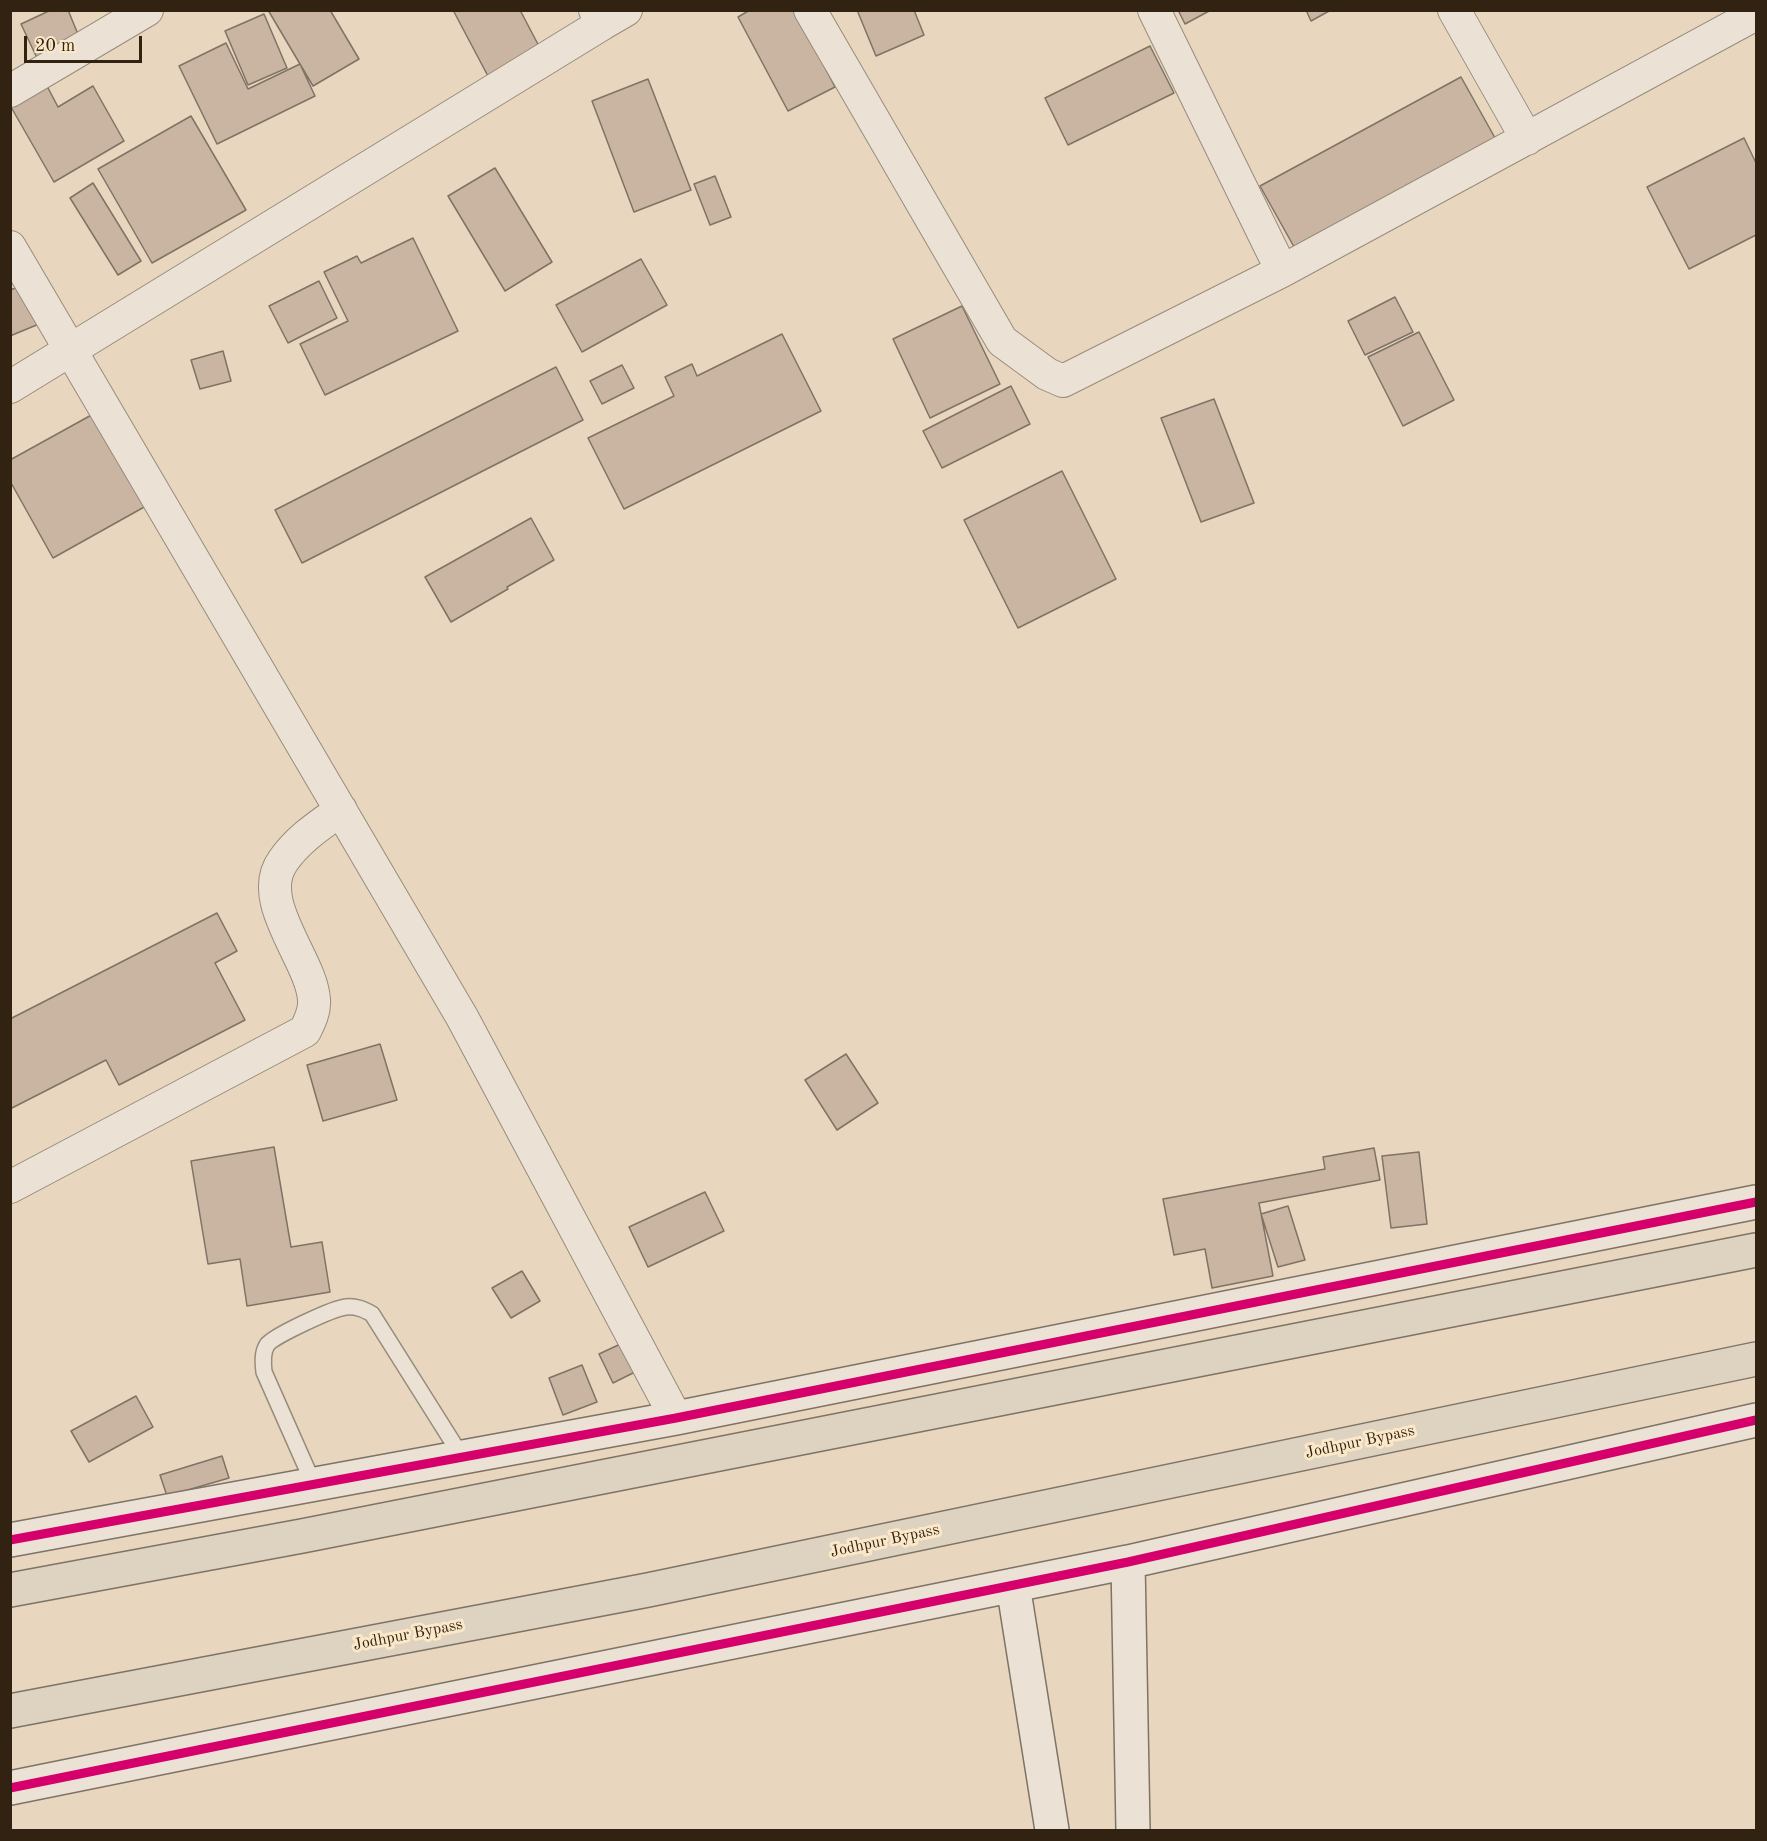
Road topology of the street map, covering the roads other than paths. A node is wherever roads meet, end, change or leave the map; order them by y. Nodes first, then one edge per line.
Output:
1 (810, 10) edge
2 (1154, 10) edge
3 (1454, 10) edge
4 (137, 13) edge
5 (1756, 14) edge
6 (607, 15) edge
7 (10, 91) edge
8 (1527, 139) junction
9 (10, 247) edge
10 (1282, 271) junction
11 (71, 350) junction
12 (10, 387) edge
13 (341, 810) junction
14 (10, 1187) edge
15 (1756, 1202) edge
16 (1756, 1250) edge
17 (1756, 1359) edge
18 (676, 1418) junction
19 (1756, 1420) edge
20 (462, 1457) junction
21 (314, 1485) junction
22 (10, 1540) edge
23 (1128, 1562) junction
24 (1012, 1585) junction
25 (10, 1590) edge
26 (10, 1711) edge
27 (10, 1788) edge
28 (1052, 1830) edge
29 (1133, 1830) edge

1 - 10 street
2 - 10 street
3 - 8 street
4 - 7 street
5 - 8 street
6 - 11 street
8 - 10 street
9 - 11 street
11 - 12 street
11 - 13 street
13 - 14 street
13 - 18 street
15 - 18 street
16 - 25 highway
17 - 26 highway, Jodhpur Bypass
18 - 20 street
19 - 23 street
20 - 21 street
20 - 21 lane
21 - 22 street
23 - 24 street
23 - 29 street
24 - 27 street
24 - 28 street

